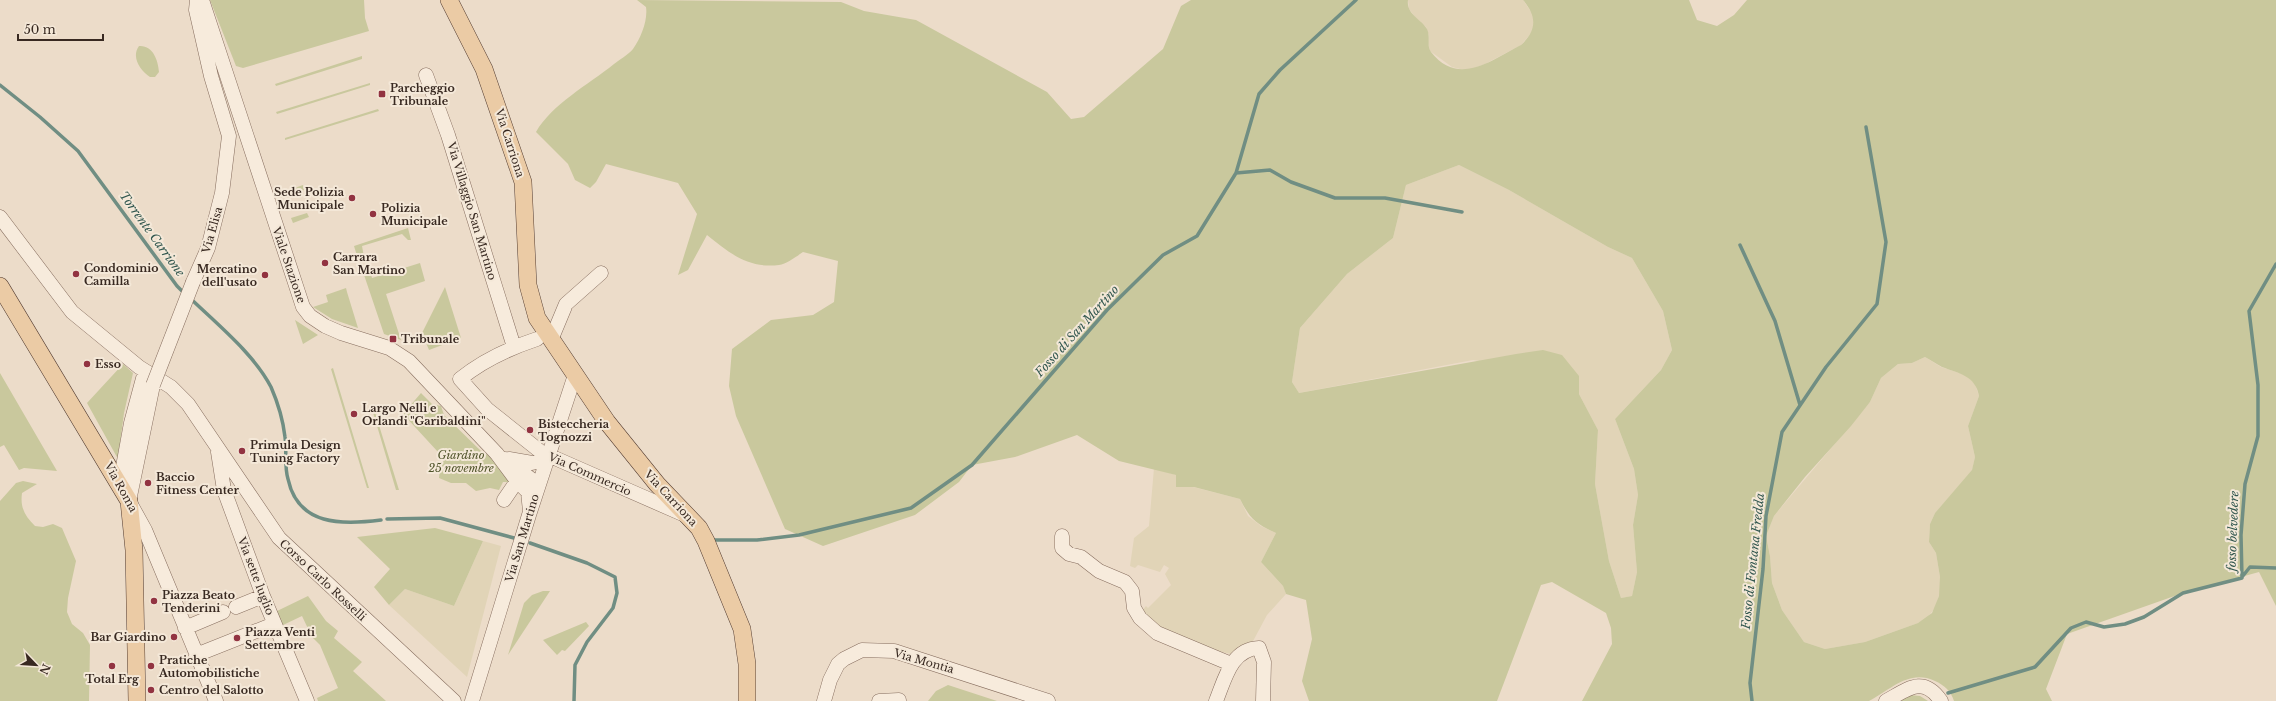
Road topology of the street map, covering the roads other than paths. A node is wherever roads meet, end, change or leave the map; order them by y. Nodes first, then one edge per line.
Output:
1 (197, 0) edge
2 (202, 0) edge
3 (449, 0) edge
4 (426, 75) dead end
5 (0, 218) edge
6 (601, 273) dead end
7 (0, 286) edge
8 (544, 339) junction
9 (514, 347) junction
10 (145, 371) junction
11 (574, 375) junction
12 (218, 447) junction
13 (533, 447) junction
14 (497, 454) junction
15 (548, 457) junction
16 (513, 460) junction
17 (517, 481) junction
18 (120, 483) junction
19 (537, 490) junction
20 (504, 500) dead end
21 (129, 501) junction
22 (530, 513) junction
23 (687, 516) junction
24 (1062, 536) dead end
25 (263, 596) junction
26 (274, 624) junction
27 (186, 628) junction
28 (196, 655) junction
29 (1231, 664) junction
30 (899, 700) dead end
31 (137, 701) edge
32 (216, 701) edge
33 (308, 701) edge
34 (454, 701) edge
35 (472, 701) edge
36 (747, 701) edge
37 (824, 701) edge
38 (879, 701) edge
39 (1048, 701) edge
40 (1216, 701) edge
41 (1263, 701) edge
42 (1886, 701) edge
43 (1942, 701) edge

1 - 21 street, Via Elisa, bridge
2 - 14 street, Viale Stazione
3 - 8 main road, Via Carriona
4 - 9 street, Via Villaggio San Martino
5 - 10 street, Corso Carlo Rosselli
6 - 8 street
7 - 18 main road, Via Roma
8 - 9 street, Via Commercio
8 - 11 main road, Via Carriona
9 - 13 street, Via Commercio
10 - 12 street, Corso Carlo Rosselli
10 - 18 street
11 - 15 street, Via San Martino
11 - 23 main road, Via Carriona
12 - 25 street, Via sette luglio
12 - 34 street, Corso Carlo Rosselli
13 - 15 street, Via Commercio
13 - 16 street
14 - 16 street
14 - 17 street
14 - 19 street
15 - 16 street
15 - 19 street, Via San Martino
15 - 23 street, Via Commercio
17 - 20 street
17 - 22 street
18 - 21 main road, Via Roma
19 - 22 street, Via San Martino
21 - 27 street, Via Roma
21 - 31 main road
22 - 35 street, Via San Martino
23 - 36 main road, Via Carriona
24 - 29 street
25 - 26 street, Via sette luglio
25 - 27 street
26 - 28 street
26 - 33 street, Via sette luglio
27 - 28 street, Via Roma
28 - 32 street, Via Roma
29 - 40 street
29 - 41 street
30 - 38 street
37 - 39 street, Via Montia
42 - 43 street

